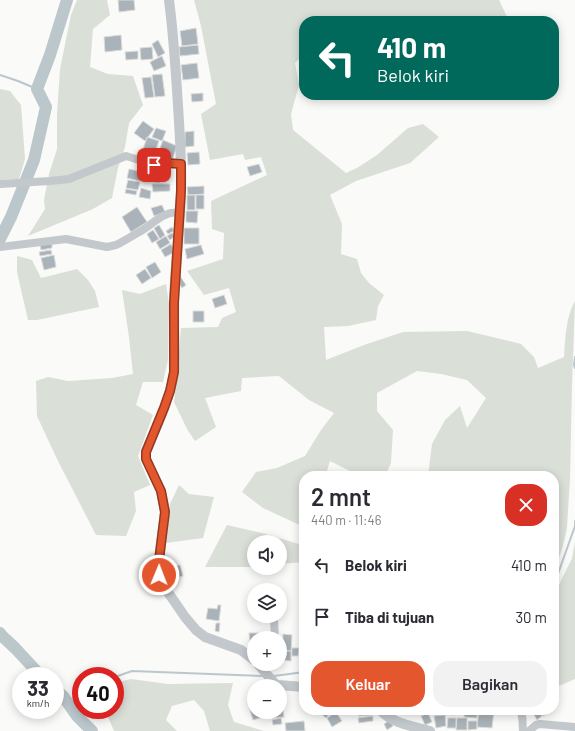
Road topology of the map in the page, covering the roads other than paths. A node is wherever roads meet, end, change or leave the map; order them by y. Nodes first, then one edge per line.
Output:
1 (169, 0) edge
2 (181, 164) junction
3 (0, 184) edge
4 (180, 213) junction
5 (0, 247) edge
6 (247, 655) edge
7 (265, 671) edge
8 (299, 687) edge
9 (384, 715) edge
10 (522, 715) edge
11 (575, 727) edge
12 (430, 731) edge
13 (523, 731) edge
14 (529, 731) edge

1 - 2 street
2 - 3 street
2 - 4 street
4 - 5 street
4 - 6 street
7 - 8 street
9 - 12 street
10 - 13 street
11 - 14 street

